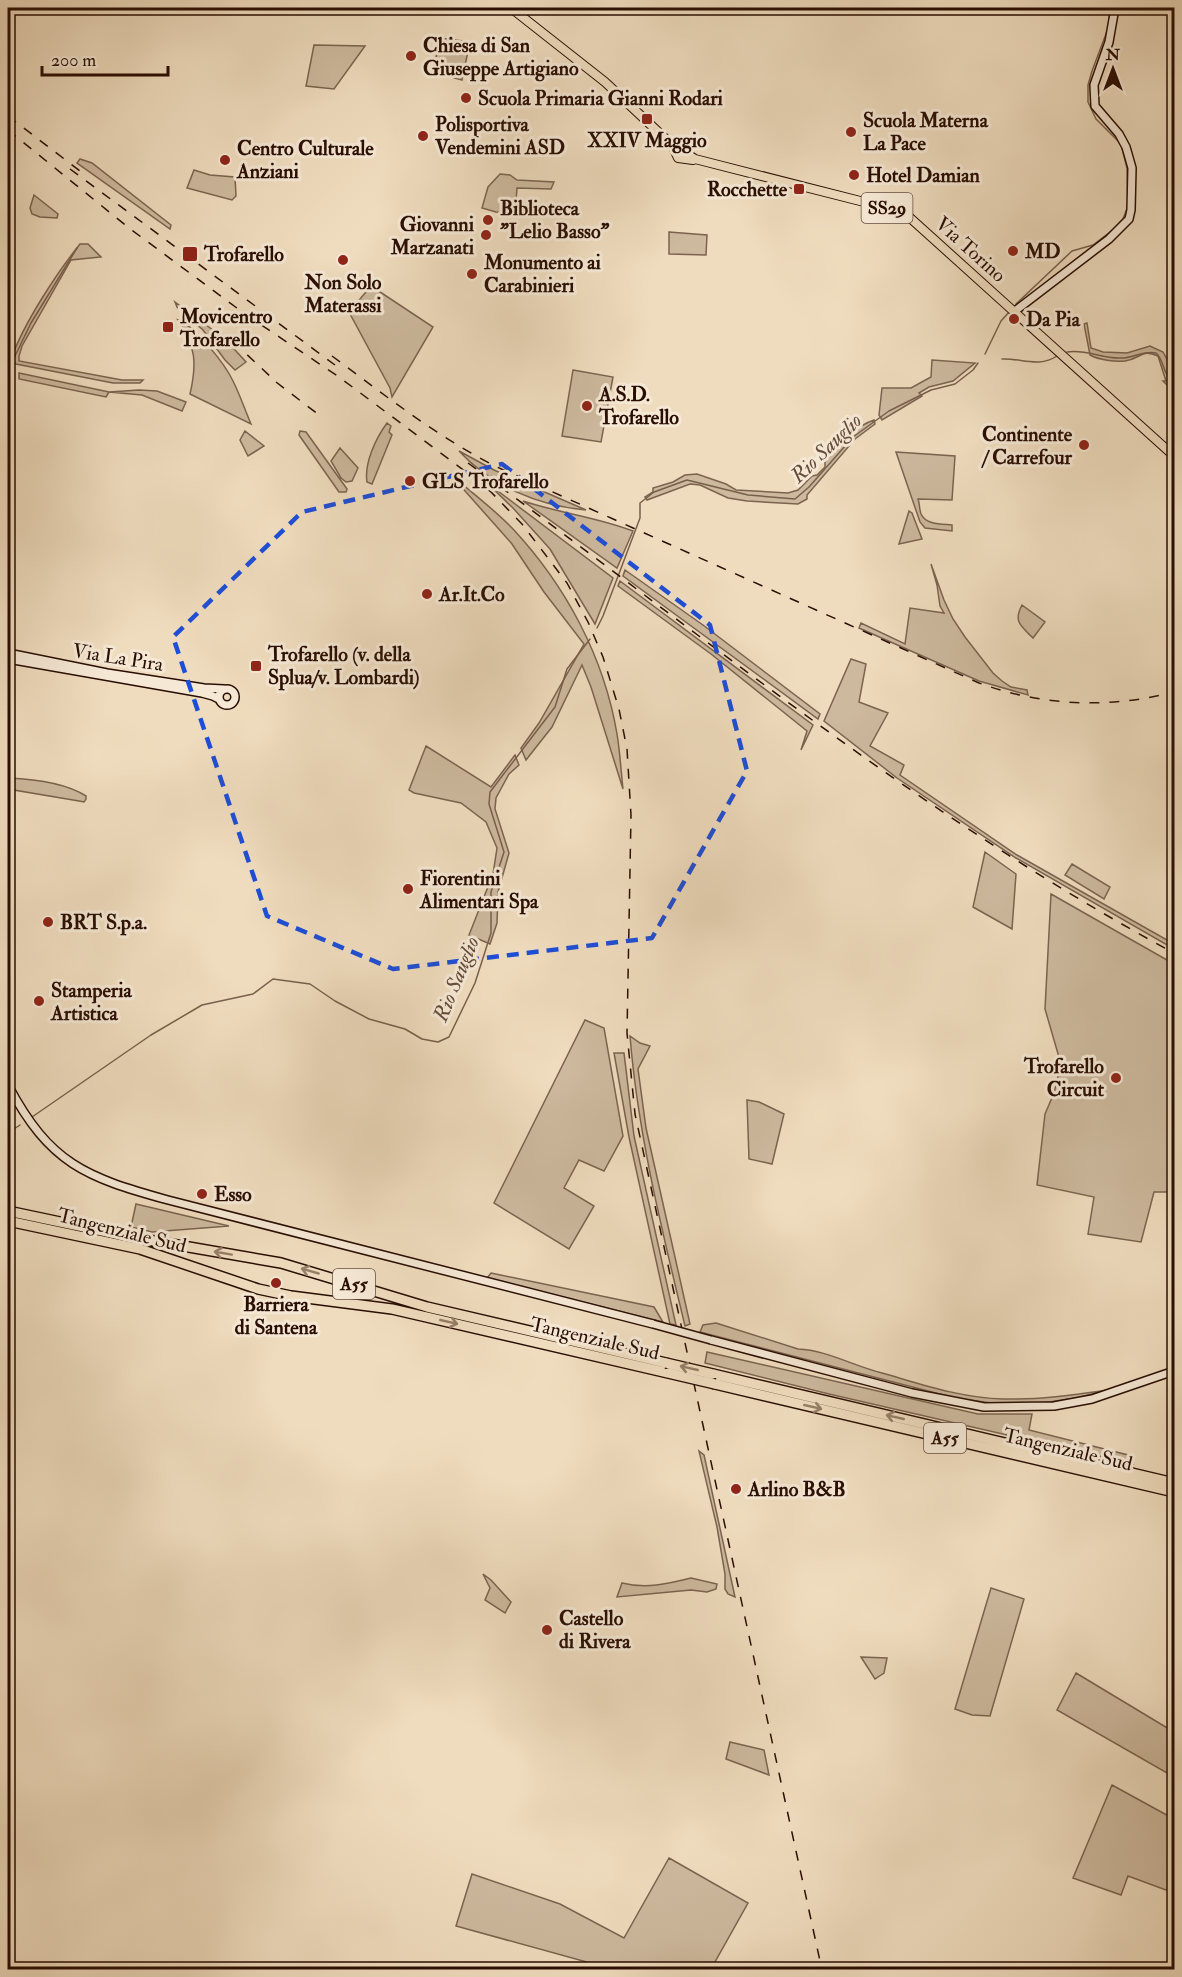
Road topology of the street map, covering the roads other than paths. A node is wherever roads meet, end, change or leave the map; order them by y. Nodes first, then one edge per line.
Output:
1 (511, 8) edge
2 (1115, 8) edge
3 (1015, 311) junction
4 (1174, 456) edge
5 (8, 652) edge
6 (8, 659) edge
7 (224, 689) junction
8 (219, 699) junction
9 (8, 1085) edge
10 (8, 1211) edge
11 (8, 1221) edge
12 (1174, 1371) edge
13 (1174, 1483) edge
14 (1174, 1492) edge

1 - 3 main road, Via Torino / SS29
2 - 3 street
3 - 4 main road, Via Torino / SS29
5 - 7 street, Via La Pira
6 - 8 street, Via La Pira
7 - 8 street
7 - 8 street
9 - 12 street, bridge
13 -> 10 highway, Tangenziale Sud / A55, bridge
11 -> 14 highway, Tangenziale Sud / A55, bridge

